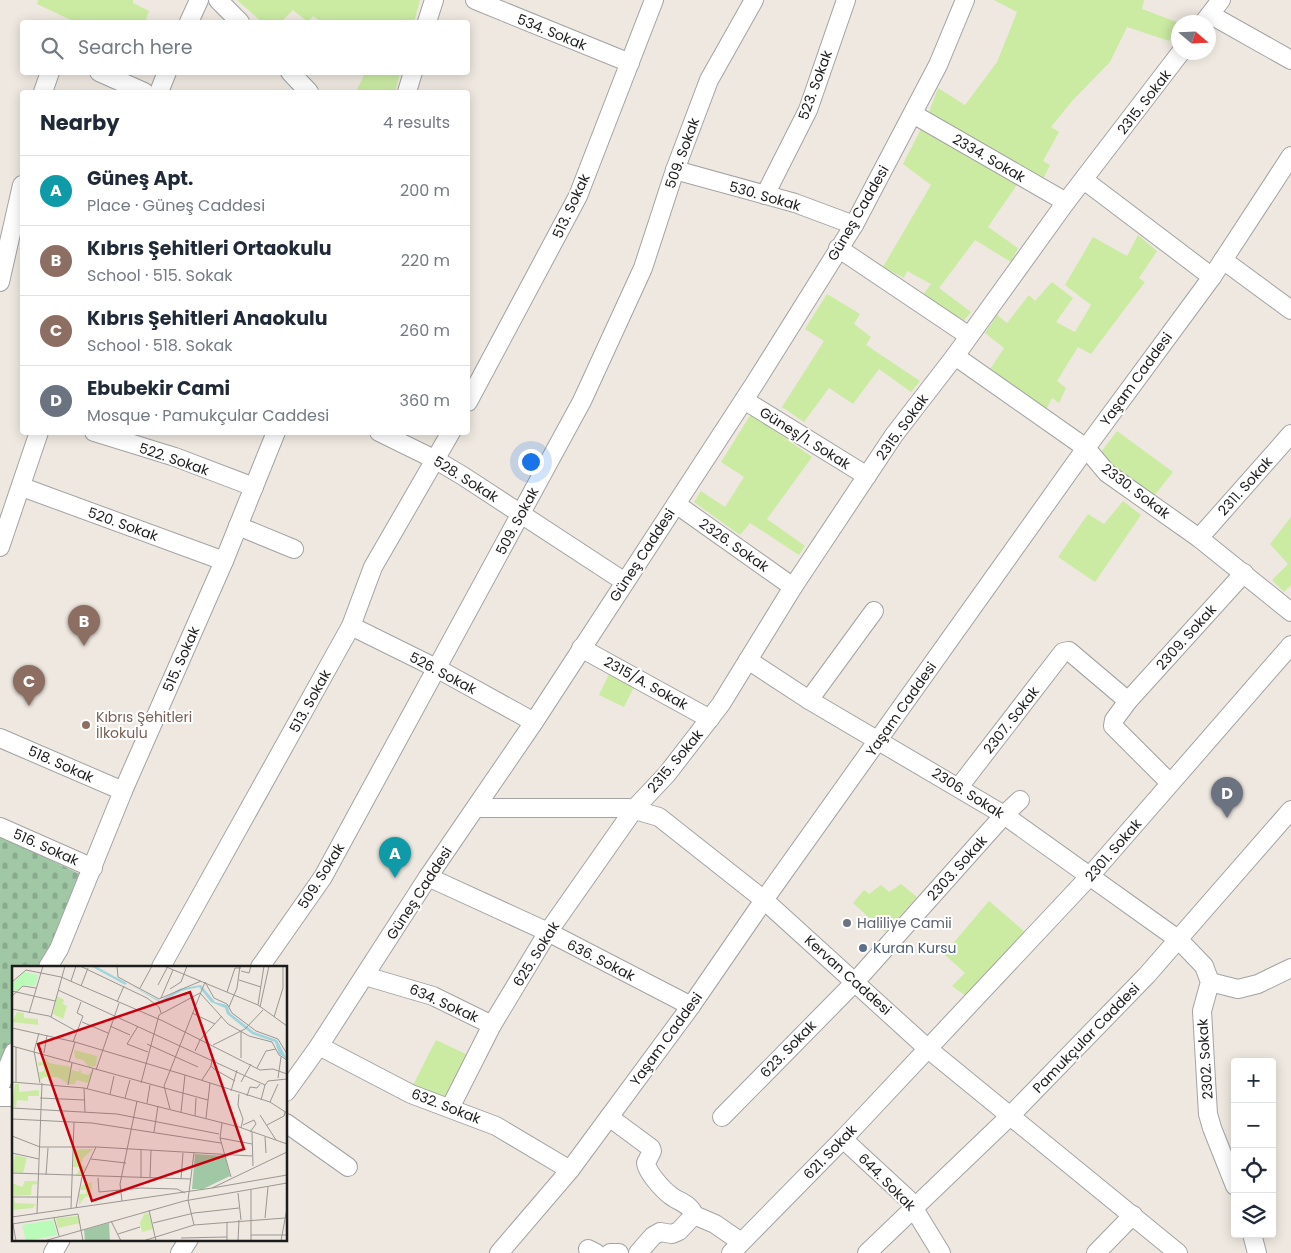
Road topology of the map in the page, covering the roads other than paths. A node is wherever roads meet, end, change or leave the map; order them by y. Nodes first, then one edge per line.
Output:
1 (199, 0) edge
2 (218, 0) edge
3 (434, 0) edge
4 (475, 0) edge
5 (654, 0) edge
6 (754, 0) edge
7 (846, 0) edge
8 (965, 0) edge
9 (1212, 12) edge
10 (190, 20) edge
11 (238, 20) edge
12 (428, 20) edge
13 (1175, 60) edge
14 (1291, 60) edge
15 (630, 63) junction
16 (49, 75) edge
17 (106, 75) edge
18 (166, 75) edge
19 (293, 75) edge
20 (412, 75) edge
21 (44, 90) edge
22 (140, 90) edge
23 (159, 90) edge
24 (308, 90) edge
25 (408, 90) edge
26 (913, 114) junction
27 (1291, 156) edge
28 (675, 170) junction
29 (1084, 180) junction
30 (20, 194) edge
31 (765, 196) junction
32 (1066, 202) junction
33 (854, 225) junction
34 (11, 234) edge
35 (838, 248) junction
36 (1223, 260) junction
37 (1212, 277) junction
38 (0, 282) edge
39 (1291, 310) edge
40 (969, 336) junction
41 (955, 356) junction
42 (470, 398) edge
43 (744, 400) junction
44 (1291, 434) edge
45 (37, 435) edge
46 (104, 435) edge
47 (275, 435) edge
48 (385, 435) edge
49 (449, 435) edge
50 (1086, 448) junction
51 (436, 460) junction
52 (867, 476) junction
53 (22, 487) junction
54 (254, 487) junction
55 (676, 504) junction
56 (520, 514) junction
57 (238, 526) junction
58 (1199, 538) junction
59 (0, 547) edge
60 (294, 549) dead end
61 (224, 561) junction
62 (1244, 573) junction
63 (625, 582) junction
64 (793, 587) junction
65 (874, 611) dead end
66 (1291, 612) edge
67 (350, 626) junction
68 (1291, 645) edge
69 (581, 648) junction
70 (748, 660) junction
71 (438, 669) junction
72 (809, 700) junction
73 (1128, 701) junction
74 (710, 719) junction
75 (534, 722) junction
76 (0, 738) edge
77 (878, 740) junction
78 (1170, 783) junction
79 (959, 787) junction
80 (123, 791) junction
81 (1020, 800) dead end
82 (476, 808) junction
83 (635, 808) junction
84 (1004, 815) junction
85 (1289, 816) edge
86 (0, 827) edge
87 (92, 868) junction
88 (428, 877) junction
89 (1089, 877) junction
90 (764, 900) junction
91 (548, 932) junction
92 (1179, 940) junction
93 (49, 966) edge
94 (162, 966) edge
95 (261, 966) edge
96 (1291, 968) edge
97 (365, 976) junction
98 (855, 982) junction
99 (1210, 982) junction
100 (691, 1006) junction
101 (492, 1025) junction
102 (319, 1046) junction
103 (927, 1048) junction
104 (12, 1057) edge
105 (0, 1086) edge
106 (288, 1089) edge
107 (450, 1108) junction
108 (1010, 1116) junction
109 (609, 1117) junction
110 (722, 1117) dead end
111 (288, 1124) edge
112 (843, 1139) junction
113 (348, 1167) dead end
114 (570, 1170) junction
115 (1231, 1176) edge
116 (914, 1207) junction
117 (1133, 1214) junction
118 (694, 1215) junction
119 (1253, 1238) edge
120 (60, 1240) edge
121 (187, 1240) edge
122 (736, 1248) edge
123 (53, 1253) edge
124 (180, 1253) edge
125 (499, 1253) edge
126 (610, 1253) edge
127 (619, 1253) edge
128 (638, 1253) edge
129 (867, 1253) edge
130 (942, 1253) edge
131 (1096, 1253) edge
132 (1178, 1253) edge
133 (1257, 1253) edge

1 - 10 street
2 - 11 street
3 - 12 street
4 - 15 street, 534. Sokak
5 - 15 street, 513. Sokak
6 - 28 street, 509. Sokak
7 - 31 street, 523. Sokak
8 - 26 street, Güneş Caddesi
9 - 14 street
13 - 29 street, 2315. Sokak
15 - 42 street, 513. Sokak
16 - 21 street
17 - 22 street
18 - 23 street
19 - 24 street
20 - 25 street
26 - 32 street, 2334. Sokak
26 - 33 street, Güneş Caddesi
27 - 36 street, Yaşam Caddesi
28 - 31 street, 530. Sokak
28 - 56 street, 509. Sokak
29 - 32 street, 2315. Sokak
29 - 37 street
30 - 34 street
31 - 33 street, 530. Sokak
32 - 40 street, 2315. Sokak
33 - 35 street, Güneş Caddesi
34 - 38 street
35 - 40 street
35 - 43 street, Güneş Caddesi
36 - 37 street, Yaşam Caddesi
36 - 39 street
37 - 50 street, Yaşam Caddesi
40 - 41 street, 2315. Sokak
41 - 50 street, 2330. Sokak
41 - 52 street, 2315. Sokak
43 - 52 street, Güneş/1. Sokak
43 - 55 street, Güneş Caddesi
44 - 58 street, 2311. Sokak
45 - 53 street
46 - 54 street, 522. Sokak
47 - 54 street, 515. Sokak
48 - 51 street, 528. Sokak
49 - 51 street, 513. Sokak
50 - 58 street, 2330. Sokak
50 - 77 street, Yaşam Caddesi
51 - 56 street, 528. Sokak
51 - 67 street, 513. Sokak
52 - 64 street, 2315. Sokak
53 - 59 street
53 - 61 street, 520. Sokak
54 - 57 street, 515. Sokak
55 - 63 street, Güneş Caddesi
55 - 64 street, 2326. Sokak
56 - 63 street, 528. Sokak
56 - 71 street, 509. Sokak
57 - 60 street
57 - 61 street, 515. Sokak
58 - 62 street, 2330. Sokak
61 - 80 street, 515. Sokak
62 - 66 street, 2330. Sokak
62 - 73 street, 2309. Sokak
63 - 69 street, Güneş Caddesi
64 - 70 street, 2315. Sokak
65 - 72 street
67 - 71 street, 526. Sokak
67 - 94 street, 513. Sokak
68 - 78 street, 2301. Sokak
69 - 74 street, 2315/A. Sokak
69 - 75 street, Güneş Caddesi
70 - 72 street, 2306. Sokak
70 - 74 street, 2315. Sokak
71 - 75 street, 526. Sokak
71 - 95 street, 509. Sokak
72 - 77 street, 2306. Sokak
73 - 78 street, 2309. Sokak
73 - 79 street, 2307. Sokak
74 - 83 street, 2315. Sokak
75 - 82 street, Güneş Caddesi
76 - 80 street, 518. Sokak
77 - 79 street, 2306. Sokak
77 - 90 street, Yaşam Caddesi
78 - 89 street, 2301. Sokak
79 - 84 street, 2306. Sokak
80 - 87 street, 515. Sokak
81 - 84 street, 2303. Sokak
82 - 83 street, Kervan Caddesi
82 - 88 street, Güneş Caddesi
83 - 90 street, Kervan Caddesi
83 - 91 street, 625. Sokak
84 - 89 street, 2306. Sokak
84 - 98 street, 2303. Sokak
85 - 92 street, Pamukçular Caddesi
86 - 87 street, 516. Sokak
87 - 93 street, 515. Sokak
88 - 91 street, 636. Sokak
88 - 97 street, Güneş Caddesi
89 - 92 street, 2306. Sokak
89 - 103 street, 2301. Sokak
90 - 98 street, Kervan Caddesi
90 - 100 street, Yaşam Caddesi
91 - 100 street, 636. Sokak
91 - 101 street, 625. Sokak
92 - 99 street
92 - 108 street, Pamukçular Caddesi
96 - 99 street
97 - 101 street, 634. Sokak
97 - 102 street, Güneş Caddesi
98 - 103 street, Kervan Caddesi
98 - 110 street, 623. Sokak
99 - 115 street, 2302. Sokak
100 - 109 street, Yaşam Caddesi
101 - 107 street, 625. Sokak
102 - 106 street, Güneş Caddesi
102 - 107 street, 632. Sokak
103 - 108 street, Kervan Caddesi
103 - 112 street, 621. Sokak
104 - 105 street
107 - 114 street, 632. Sokak
108 - 116 street, Pamukçular Caddesi
108 - 117 street, Kervan Caddesi
109 - 114 street, Yaşam Caddesi
109 - 118 street
111 - 113 street
112 - 116 street, 644. Sokak
112 - 122 street, 621. Sokak
114 - 125 street, Yaşam Caddesi
116 - 129 street, Pamukçular Caddesi
116 - 130 street, 644. Sokak
117 - 131 street
117 - 132 street, Kervan Caddesi
118 - 122 street
118 - 128 street
119 - 133 street
120 - 123 street
121 - 124 street
126 - 127 street

